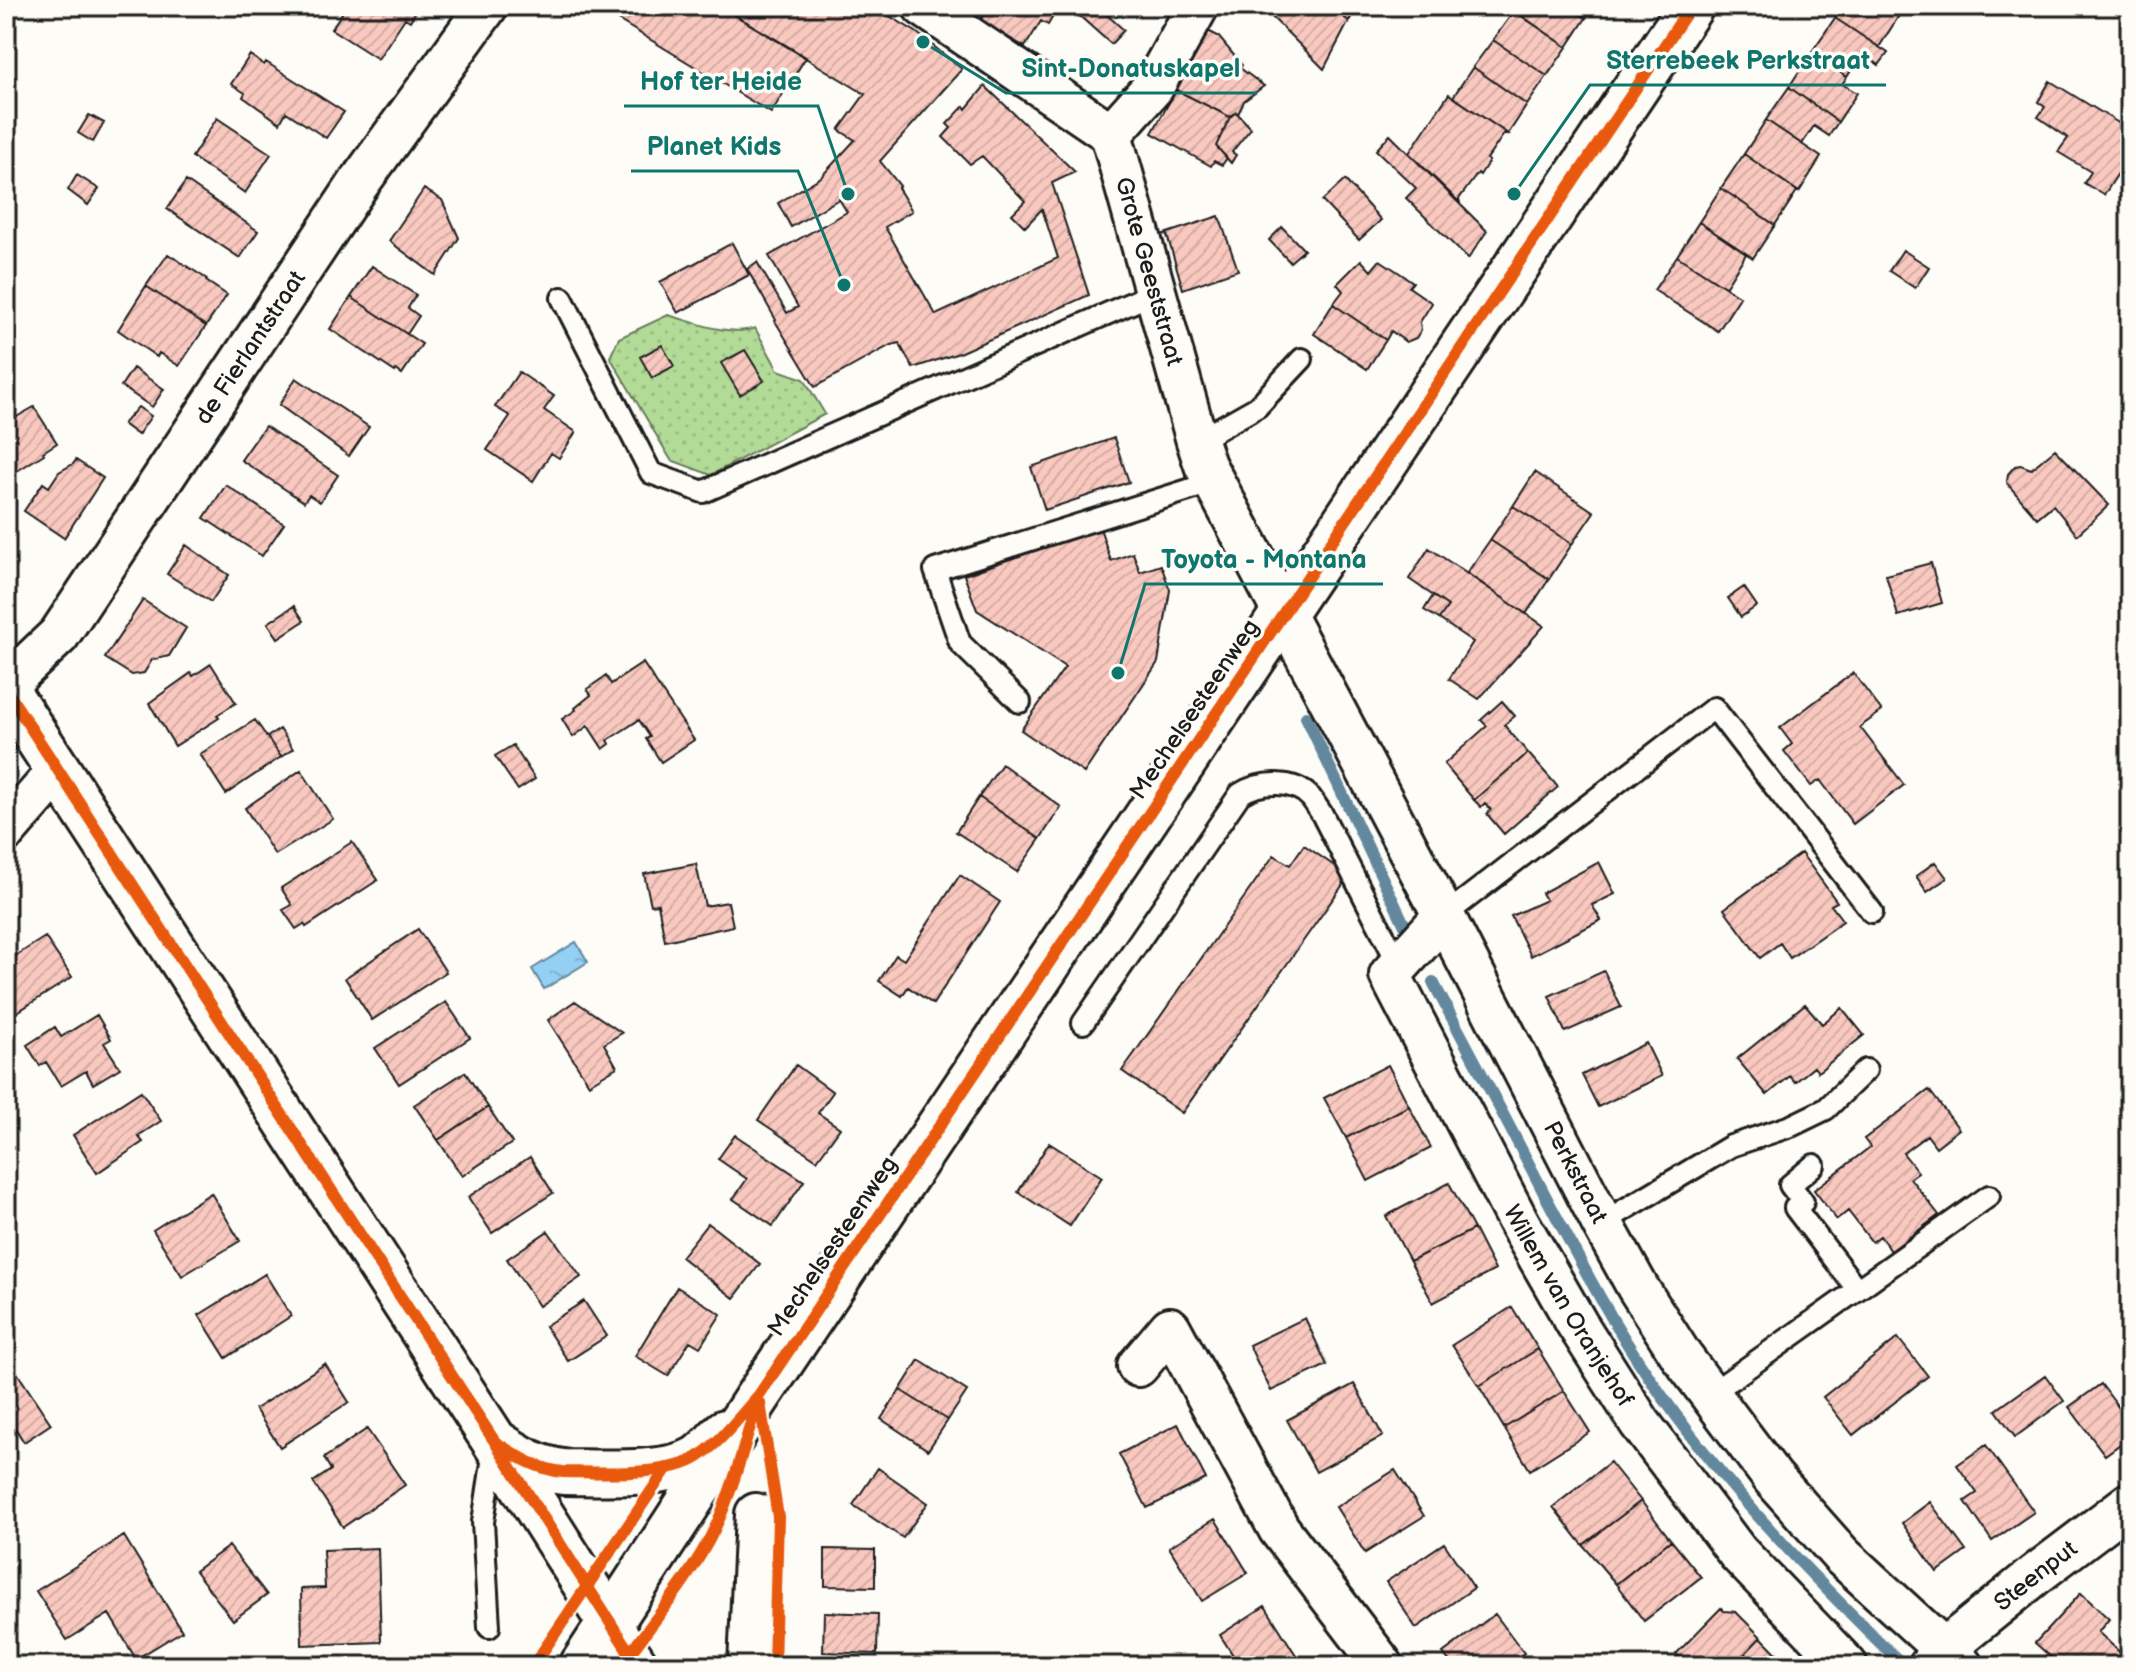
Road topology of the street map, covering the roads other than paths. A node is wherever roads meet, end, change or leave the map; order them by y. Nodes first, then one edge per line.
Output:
1 (487, 6) edge
2 (923, 6) edge
3 (1198, 6) edge
4 (1691, 6) edge
5 (1111, 134) junction
6 (1154, 293) junction
7 (562, 298) dead end
8 (1302, 359) dead end
9 (1197, 441) junction
10 (1214, 482) junction
11 (1284, 614) junction
12 (6, 687) edge
13 (1020, 702) dead end
14 (58, 771) junction
15 (6, 831) edge
16 (1872, 912) dead end
17 (1444, 916) junction
18 (1399, 965) junction
19 (1083, 1023) dead end
20 (1866, 1070) dead end
21 (1814, 1165) dead end
22 (1989, 1196) dead end
23 (1602, 1223) junction
24 (1857, 1289) junction
25 (1138, 1366) dead end
26 (759, 1395) junction
27 (1709, 1395) junction
28 (495, 1442) junction
29 (2130, 1503) edge
30 (756, 1514) dead end
31 (610, 1623) junction
32 (489, 1627) dead end
33 (1945, 1661) edge
34 (582, 1666) edge
35 (638, 1666) edge
36 (749, 1666) edge
37 (1383, 1666) edge
38 (1847, 1666) edge

1 - 12 street, de Fierlantstraat
2 - 5 street
3 - 5 street
4 - 11 main road, Mechelsesteenweg
5 - 6 street, Grote Geeststraat
6 - 7 lane
6 - 9 street, Grote Geeststraat
8 - 9 lane
9 - 10 street, Grote Geeststraat
10 - 11 street, Grote Geeststraat
10 - 13 lane
11 - 17 street, Perkstraat
11 - 26 main road, Mechelsesteenweg
12 - 14 main road
14 - 15 street
14 - 28 main road
16 - 17 lane
17 - 18 street
17 - 23 street, Perkstraat
18 - 19 lane
18 - 38 street, Willem van Oranjehof
20 - 23 lane
21 - 24 lane
22 - 24 lane
23 - 27 street, Perkstraat
24 - 27 lane
25 - 37 street
26 - 28 main road
26 - 31 main road, Mechelsesteenweg
27 - 33 street, Perkstraat
28 - 31 main road
28 - 32 lane
29 - 33 street, Steenput
30 - 36 street
31 - 34 main road, Mechelsesteenweg
31 - 35 street

